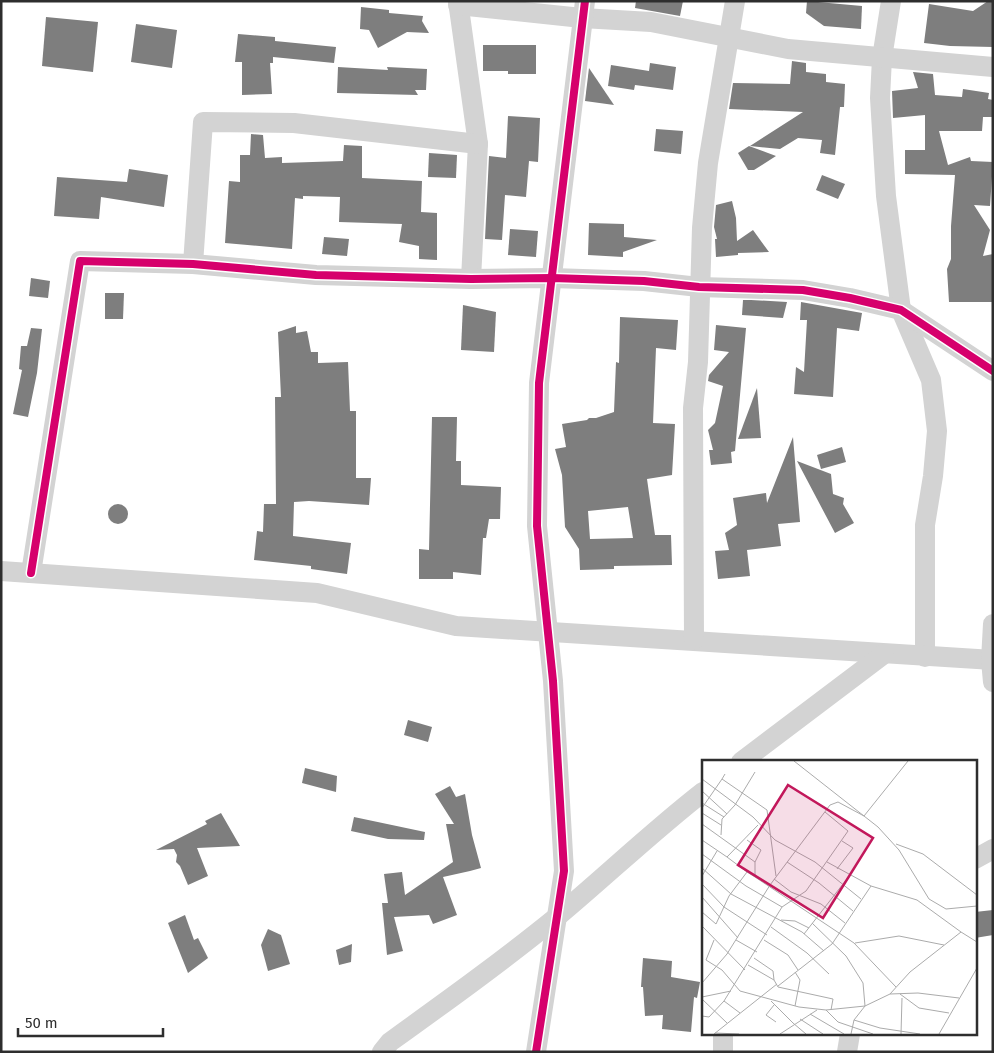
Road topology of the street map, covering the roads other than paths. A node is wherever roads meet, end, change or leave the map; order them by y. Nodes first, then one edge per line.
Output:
1 (735, 1) edge
2 (891, 1) edge
3 (458, 3) edge
4 (584, 10) edge
5 (730, 38) junction
6 (882, 58) junction
7 (993, 67) edge
8 (478, 144) junction
9 (193, 264) junction
10 (552, 278) junction
11 (471, 279) junction
12 (699, 287) junction
13 (901, 310) junction
14 (993, 371) edge
15 (1, 571) edge
16 (31, 573) junction
17 (993, 624) edge
18 (547, 631) junction
19 (694, 640) junction
20 (884, 654) junction
21 (925, 657) junction
22 (992, 660) edge
23 (993, 682) edge
24 (744, 760) edge
25 (702, 793) edge
26 (993, 849) edge
27 (976, 858) edge
28 (557, 916) junction
29 (723, 1036) edge
30 (850, 1036) edge
31 (382, 1052) edge
32 (536, 1052) edge
33 (723, 1052) edge
34 (847, 1052) edge

1 - 5 street
2 - 6 street
3 - 4 street
3 - 8 street
4 - 5 street
4 - 10 street
5 - 6 street
5 - 12 street
6 - 7 street
6 - 13 street
8 - 9 street
8 - 11 street
9 - 11 street
9 - 16 street
10 - 11 street
10 - 12 street
10 - 18 street
12 - 13 street
12 - 19 street
13 - 14 street
13 - 21 street
15 - 16 street
16 - 18 street
17 - 22 street
18 - 19 street
18 - 28 street
19 - 20 street
20 - 21 street
20 - 24 street
21 - 22 street
22 - 23 street
25 - 28 street
26 - 27 street
28 - 31 street
28 - 32 street
29 - 33 street
30 - 34 street

